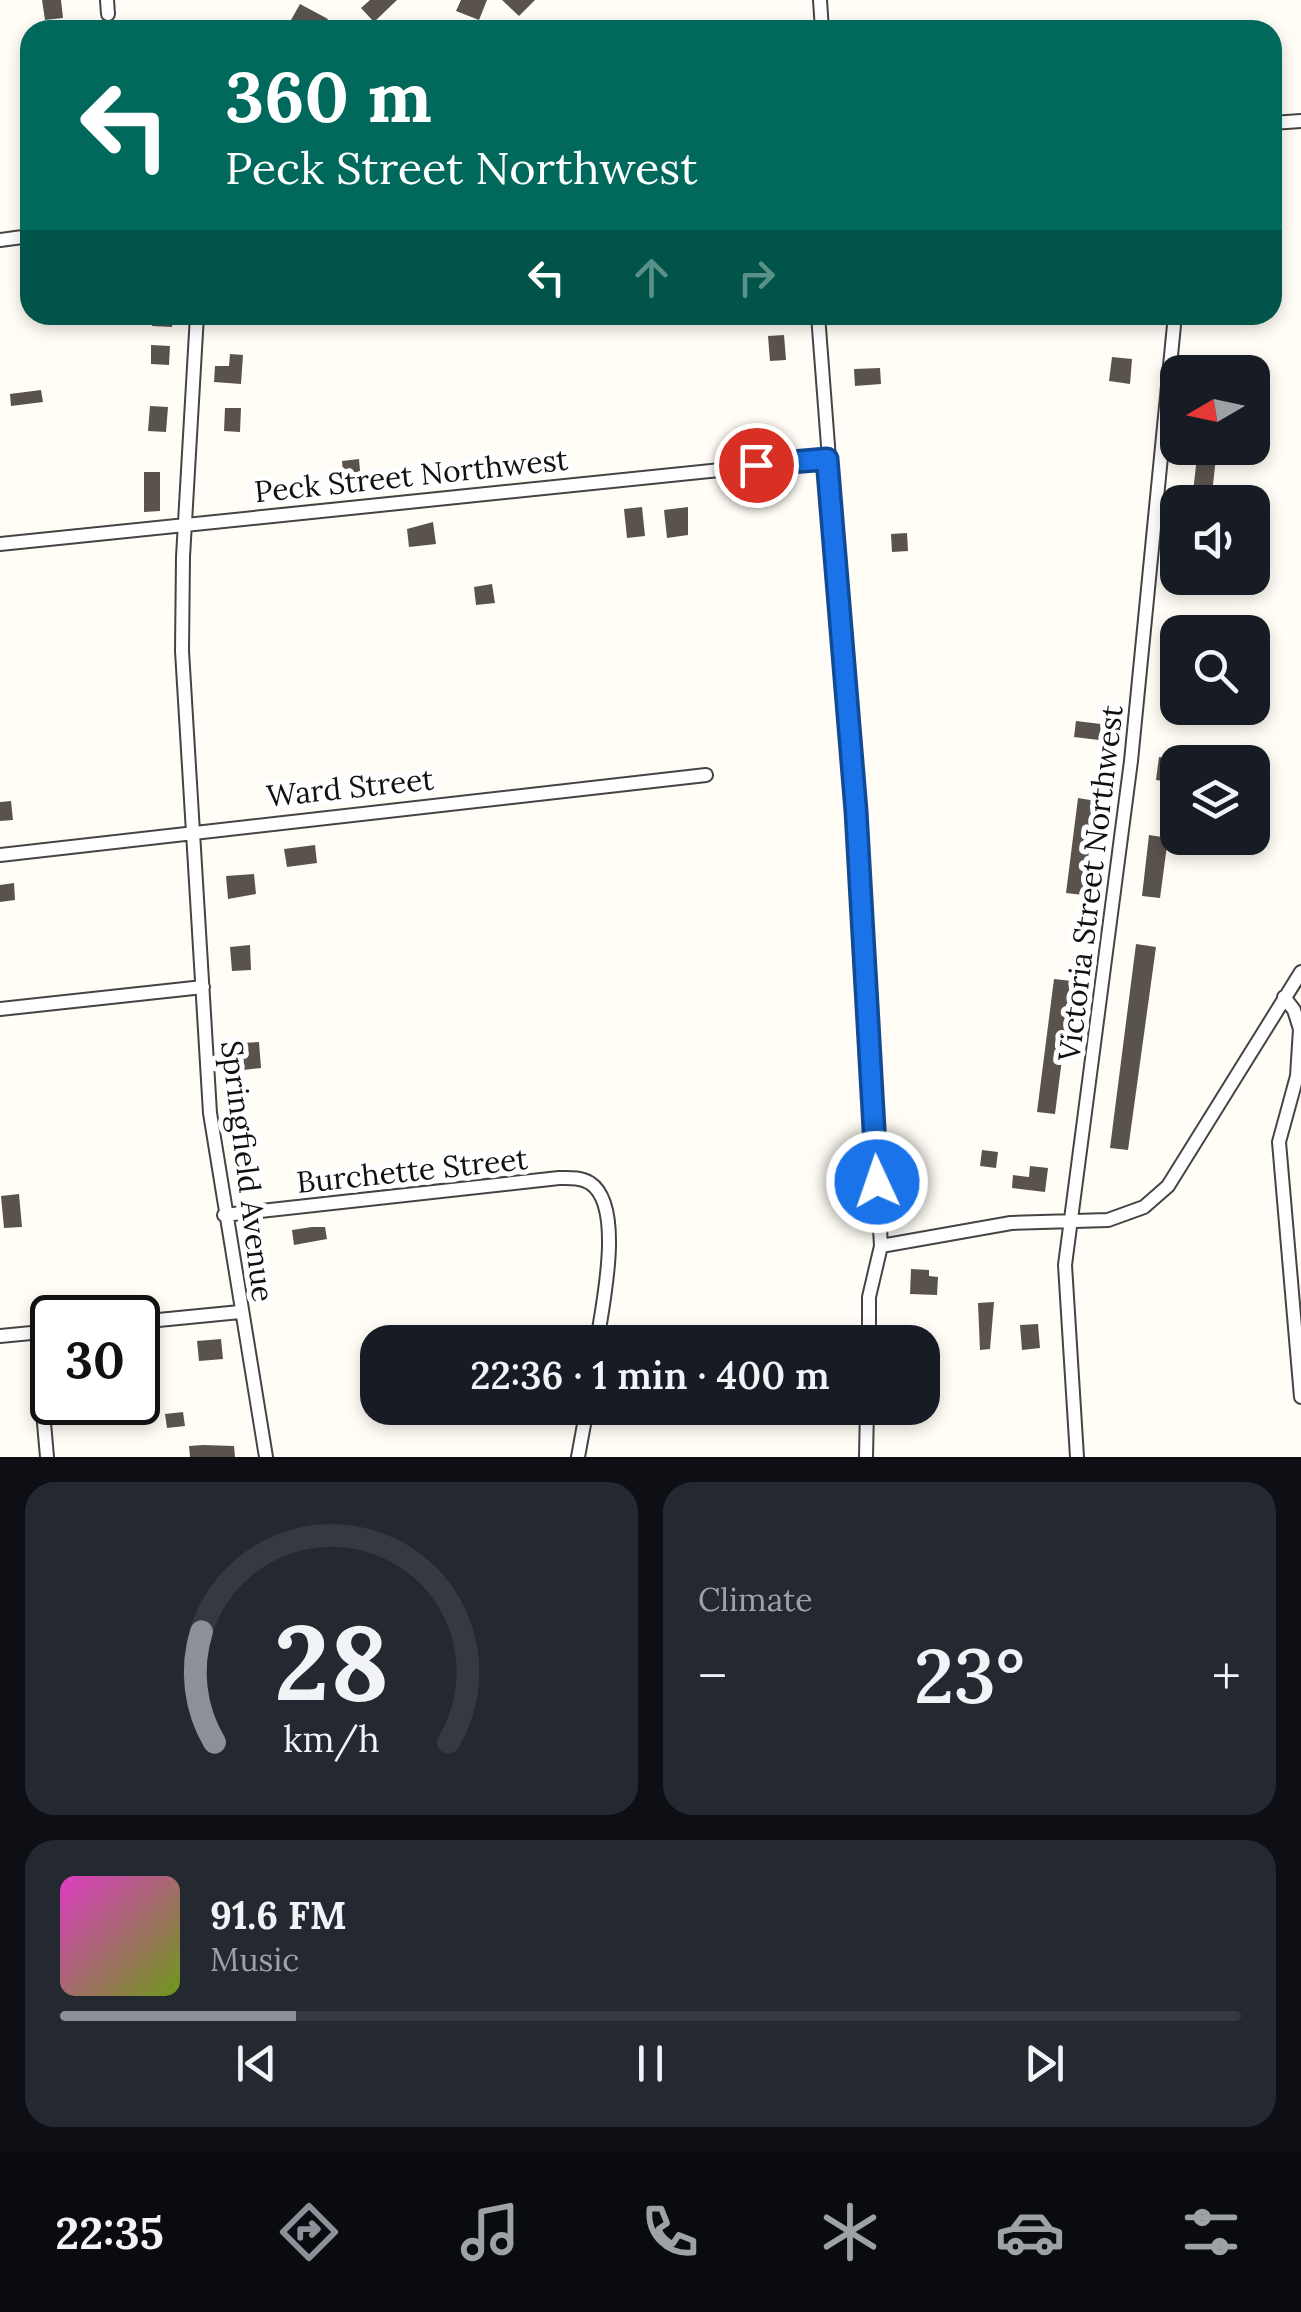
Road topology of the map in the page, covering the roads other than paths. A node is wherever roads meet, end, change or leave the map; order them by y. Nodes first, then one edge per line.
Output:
1 (196, 325) edge
2 (819, 325) edge
3 (1174, 325) edge
4 (827, 459) junction
5 (185, 523) junction
6 (0, 544) edge
7 (706, 775) dead end
8 (193, 830) junction
9 (0, 854) edge
10 (1301, 972) edge
11 (203, 987) junction
12 (1284, 997) junction
13 (0, 1009) edge
14 (224, 1215) junction
15 (1070, 1220) junction
16 (881, 1246) junction
17 (240, 1312) junction
18 (160, 1320) edge
19 (599, 1325) edge
20 (869, 1325) edge
21 (30, 1333) edge
22 (4, 1336) edge
23 (1301, 1397) edge
24 (44, 1425) edge
25 (584, 1425) edge
26 (867, 1425) edge
27 (47, 1457) edge
28 (266, 1457) edge
29 (578, 1457) edge
30 (866, 1457) edge
31 (1076, 1457) edge

1 - 5 street, Springfield Avenue
2 - 4 street
3 - 15 street, Victoria Street Northwest
4 - 5 street, Peck Street Northwest
4 - 16 street
5 - 6 street, Peck Street Northwest
5 - 8 street, Springfield Avenue
7 - 8 street, Ward Street
8 - 9 street, Ward Street
8 - 11 street, Springfield Avenue
10 - 12 street
11 - 13 street
11 - 14 street, Springfield Avenue
12 - 15 street
12 - 23 street
14 - 17 street, Springfield Avenue
14 - 19 street, Burchette Street
15 - 16 street
15 - 31 street, Victoria Street Northwest
16 - 20 street
17 - 18 street
17 - 28 street, Springfield Avenue
21 - 22 street
24 - 27 street
25 - 29 street
26 - 30 street

